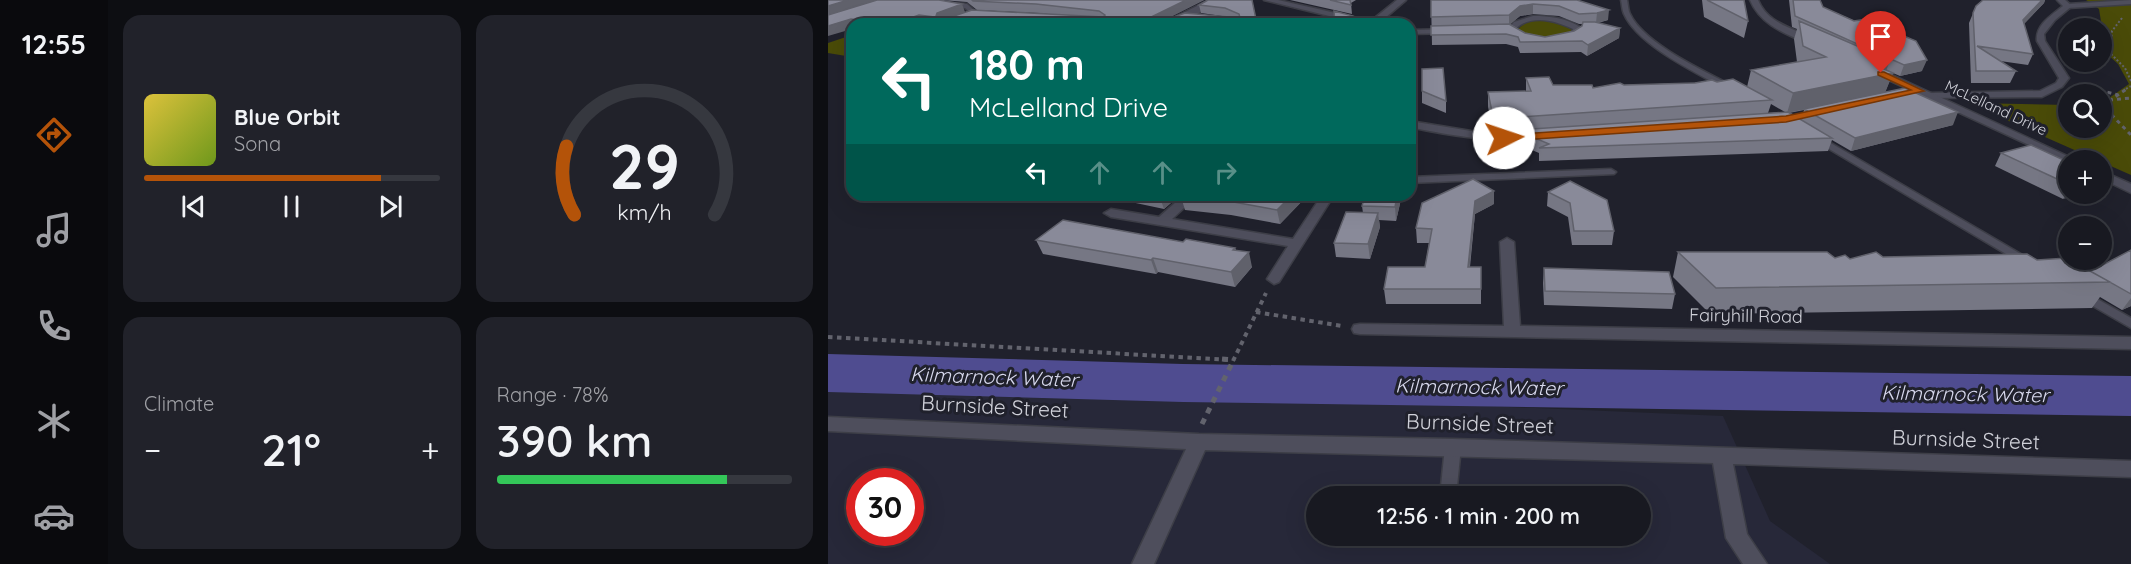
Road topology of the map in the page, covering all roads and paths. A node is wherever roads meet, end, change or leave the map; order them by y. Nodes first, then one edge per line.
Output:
1 (907, 0) edge
2 (1214, 0) edge
3 (1268, 0) edge
4 (1402, 0) edge
5 (1624, 0) edge
6 (1754, 0) edge
7 (2131, 2) edge
8 (2065, 3) edge
9 (974, 14) junction
10 (999, 15) edge
11 (2123, 15) dead end
12 (1186, 16) junction
13 (965, 17) edge
14 (1181, 18) edge
15 (1206, 18) edge
16 (1347, 18) edge
17 (1380, 18) edge
18 (1622, 27) edge
19 (1634, 27) junction
20 (1577, 28) junction
21 (1588, 28) edge
22 (1500, 29) edge
23 (1512, 29) junction
24 (1466, 30) edge
25 (1416, 32) edge
26 (1522, 37) edge
27 (1547, 41) edge
28 (1826, 48) edge
29 (1868, 67) edge
30 (2063, 80) junction
31 (2131, 81) edge
32 (2131, 86) edge
33 (1737, 92) edge
34 (1925, 93) junction
35 (2118, 94) junction
36 (1897, 96) edge
37 (2112, 98) edge
38 (2131, 98) edge
39 (2112, 100) edge
40 (2112, 115) edge
41 (1416, 125) edge
42 (1806, 131) edge
43 (1539, 135) edge
44 (2131, 135) edge
45 (2058, 154) edge
46 (1611, 172) dead end
47 (1416, 180) edge
48 (2112, 180) edge
49 (2131, 189) edge
50 (1185, 201) edge
51 (1324, 201) edge
52 (1111, 213) dead end
53 (1162, 221) junction
54 (1507, 242) dead end
55 (1295, 243) junction
56 (2040, 270) edge
57 (1274, 279) joint
58 (2070, 288) edge
59 (1256, 312) junction
60 (2131, 324) edge
61 (1360, 329) joint
62 (1512, 330) junction
63 (828, 338) edge
64 (2131, 343) edge
65 (1232, 360) junction
66 (828, 424) edge
67 (1200, 434) junction
68 (1452, 447) junction
69 (1721, 456) junction
70 (2131, 469) edge
71 (1449, 486) edge
72 (1143, 564) edge
73 (1756, 564) edge

1 - 9 street
2 - 12 street
3 - 16 street
4 - 17 street
5 - 19 lane
6 - 28 street
7 - 8 lane
8 - 30 street
9 - 10 street
9 - 13 street
11 - 31 path
12 - 14 street
12 - 15 street
18 - 19 lane
19 - 33 lane
20 - 21 lane
20 - 23 street
20 - 27 street
22 - 23 street
23 - 26 street
24 - 25 street
29 - 34 street, McLelland Drive
30 - 34 street
30 - 35 path
32 - 35 path
34 - 36 street
34 - 45 street, McLelland Drive
35 - 37 path
38 - 39 path
40 - 44 path
41 - 43 street
42 - 56 lane
46 - 47 lane
48 - 49 street
50 - 53 street
51 - 55 street
52 - 53 street
53 - 55 street
54 - 62 street
55 - 57 street
57 - 59 path
58 - 60 lane
59 - 61 path
59 - 65 path
61 - 62 street, Fairyhill Road
62 - 64 street, Fairyhill Road
63 - 65 path
65 - 67 path
66 - 67 street, Burnside Street
67 - 68 street, Burnside Street
67 - 72 street
68 - 69 street, Burnside Street
68 - 71 lane
69 - 70 street, Burnside Street
69 - 73 street

